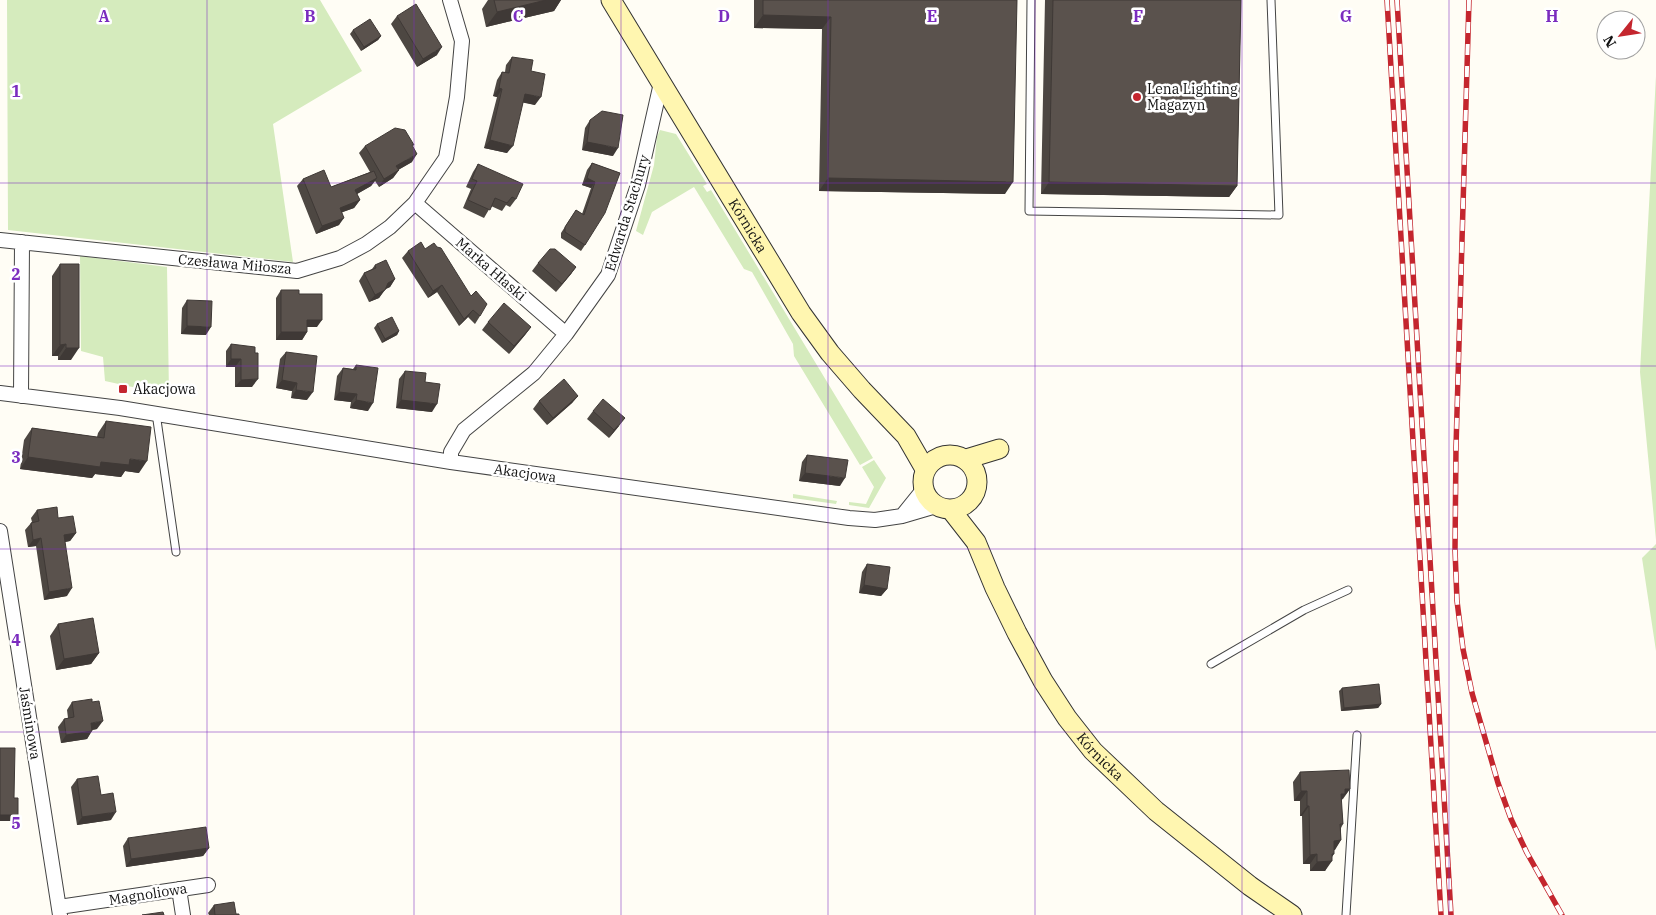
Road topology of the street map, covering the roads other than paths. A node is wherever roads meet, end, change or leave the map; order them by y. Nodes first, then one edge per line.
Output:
1 (450, 0) edge
2 (611, 0) edge
3 (1031, 0) edge
4 (1271, 0) edge
5 (661, 83) junction
6 (415, 203) junction
7 (0, 240) edge
8 (22, 242) junction
9 (566, 334) junction
10 (0, 393) edge
11 (21, 396) junction
12 (156, 413) junction
13 (906, 436) junction
14 (942, 455) junction
15 (451, 462) junction
16 (925, 469) junction
17 (923, 490) junction
18 (974, 496) junction
19 (944, 508) junction
20 (902, 516) junction
21 (0, 531) edge
22 (976, 542) junction
23 (176, 552) dead end
24 (1348, 590) dead end
25 (1211, 664) dead end
26 (1357, 735) dead end
27 (208, 885) dead end
28 (179, 889) junction
29 (60, 911) edge
30 (183, 915) edge
31 (1292, 915) edge
32 (1346, 915) edge

1 - 6 street, Czesława Miłosza
2 - 5 street, Kórnicka
3 - 4 lane
5 - 9 street, Edwarda Stachury
5 - 13 street, Kórnicka
6 - 8 street, Czesława Miłosza
6 - 9 street, Marka Hłaski
7 - 8 street, Czesława Miłosza
8 - 11 street
9 - 15 street, Edwarda Stachury
10 - 11 street, Akacjowa
11 - 12 street, Akacjowa
12 - 15 street, Akacjowa
12 - 23 lane
13 - 14 street
13 - 16 street
14 - 16 street
14 - 18 street
15 - 20 street, Akacjowa
16 - 17 street
17 - 19 street
17 - 20 street
18 - 19 street
18 - 22 street
19 - 20 street, Akacjowa
19 - 22 street
21 - 29 street, Jaśminowa
22 - 31 street, Kórnicka
24 - 25 lane
26 - 32 lane
27 - 28 street, Magnoliowa
28 - 29 street, Magnoliowa
28 - 30 street

